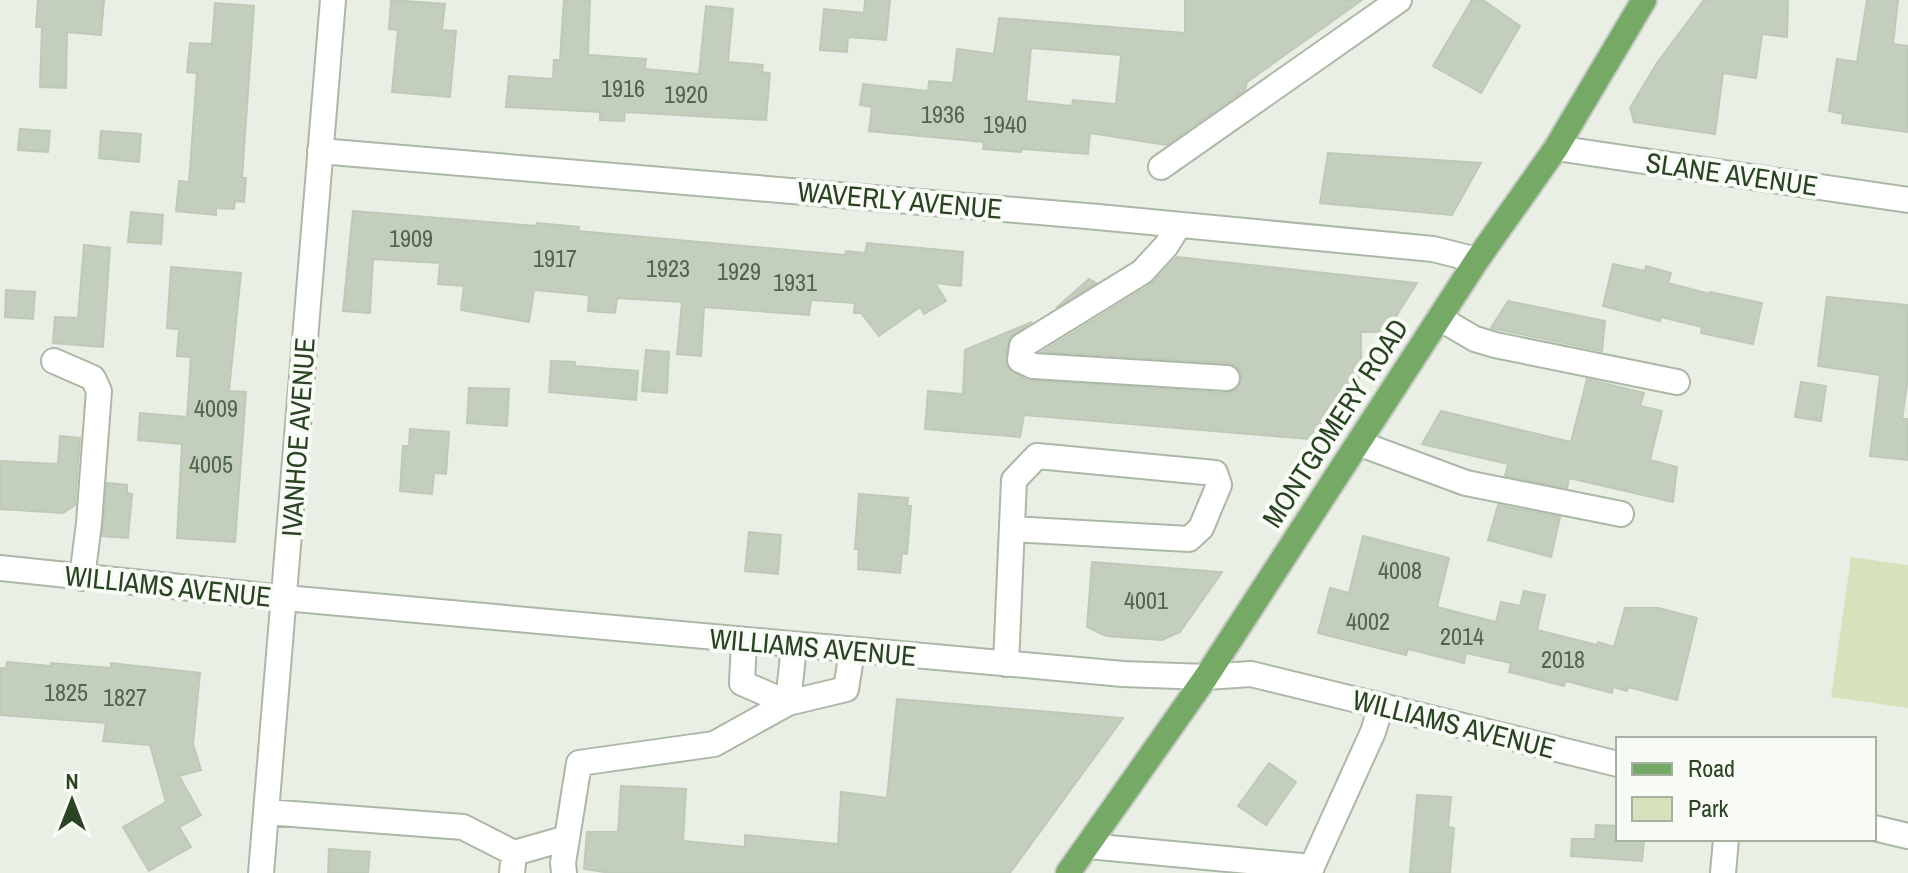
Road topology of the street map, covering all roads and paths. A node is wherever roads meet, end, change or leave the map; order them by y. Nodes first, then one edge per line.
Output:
1 (333, 0) edge
2 (1399, 0) edge
3 (1644, 0) edge
4 (1556, 148) junction
5 (320, 151) junction
6 (1161, 167) dead end
7 (1908, 200) edge
8 (1179, 225) junction
9 (1477, 260) junction
10 (1439, 318) junction
11 (54, 361) dead end
12 (1227, 378) dead end
13 (1677, 382) dead end
14 (1358, 443) junction
15 (1621, 514) dead end
16 (1012, 529) junction
17 (0, 568) edge
18 (82, 578) junction
19 (285, 598) junction
20 (744, 641) junction
21 (794, 646) junction
22 (852, 651) junction
23 (1006, 664) junction
24 (1206, 677) junction
25 (788, 703) junction
26 (1381, 706) junction
27 (1616, 764) edge
28 (266, 812) junction
29 (1876, 828) edge
30 (1908, 836) edge
31 (567, 838) junction
32 (1726, 841) edge
33 (1088, 846) junction
34 (513, 863) edge
35 (1311, 870) edge
36 (261, 873) edge
37 (564, 873) edge
38 (1068, 873) edge
39 (1723, 873) edge

1 - 5 street, IVANHOE AVENUE
2 - 6 street
3 - 4 main road, MONTGOMERY ROAD
4 - 7 street, SLANE AVENUE
4 - 9 main road, MONTGOMERY ROAD
5 - 8 street, WAVERLY AVENUE
5 - 19 street, IVANHOE AVENUE
8 - 9 street, WAVERLY AVENUE
8 - 12 street
9 - 10 main road, MONTGOMERY ROAD
10 - 13 street
10 - 14 main road, MONTGOMERY ROAD
11 - 18 street
14 - 15 street
14 - 24 main road, MONTGOMERY ROAD
16 - 16 street
16 - 23 street
17 - 18 street, WILLIAMS AVENUE
18 - 19 street, WILLIAMS AVENUE
19 - 20 street, WILLIAMS AVENUE
19 - 28 street, IVANHOE AVENUE
20 - 21 street, WILLIAMS AVENUE
20 - 25 street
21 - 22 street, WILLIAMS AVENUE
21 - 25 street
22 - 23 street, WILLIAMS AVENUE
22 - 25 street
23 - 24 street, WILLIAMS AVENUE
24 - 26 street, WILLIAMS AVENUE
24 - 33 main road, MONTGOMERY ROAD
25 - 31 street
26 - 27 street, WILLIAMS AVENUE
26 - 35 street
28 - 34 street
28 - 36 street, IVANHOE AVENUE
29 - 30 street
31 - 34 street
31 - 37 street
32 - 39 street
33 - 35 street
33 - 38 main road, MONTGOMERY ROAD

